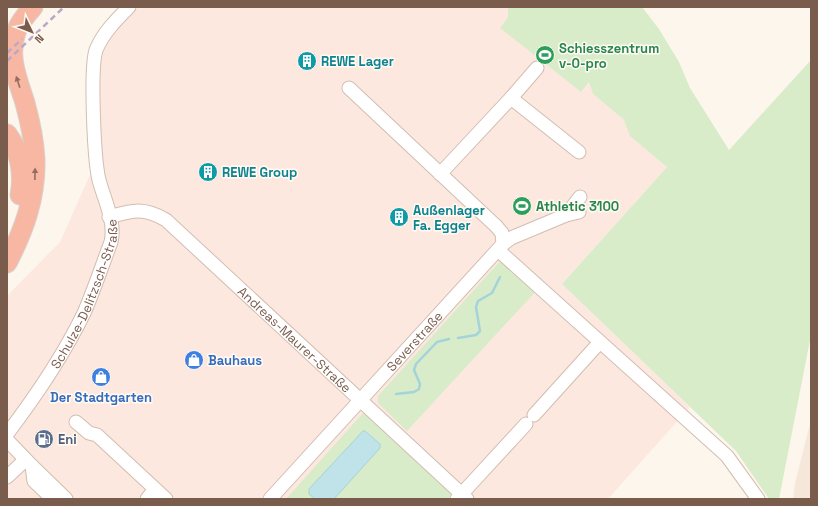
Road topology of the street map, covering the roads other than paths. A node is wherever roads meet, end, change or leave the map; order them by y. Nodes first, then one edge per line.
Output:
1 (32, 7) edge
2 (129, 7) edge
3 (537, 68) dead end
4 (349, 88) dead end
5 (511, 98) junction
6 (7, 134) edge
7 (580, 152) dead end
8 (440, 174) junction
9 (580, 197) dead end
10 (109, 217) junction
11 (7, 239) edge
12 (501, 247) junction
13 (7, 263) edge
14 (600, 342) junction
15 (361, 400) junction
16 (76, 422) dead end
17 (7, 434) edge
18 (7, 440) edge
19 (25, 459) junction
20 (7, 468) edge
21 (7, 477) edge
22 (151, 494) edge
23 (50, 498) edge
24 (462, 498) edge
25 (66, 499) edge
26 (166, 499) edge
27 (270, 499) edge
28 (758, 499) edge

13 -> 1 highway
2 - 10 street, Schulze-Delitzsch-Straße
3 - 5 street
4 - 8 street
5 - 7 street
5 - 8 street
6 - 11 highway
8 - 12 street
9 - 12 street, Severstraße
10 - 15 street, Andreas-Maurer-Straße
10 - 17 street, Schulze-Delitzsch-Straße
12 - 14 street
12 - 15 street, Severstraße
14 - 24 street
14 - 28 street
15 - 24 street, Andreas-Maurer-Straße
15 - 27 street, Severstraße
16 - 22 street
18 - 19 street
19 - 20 street
19 - 21 street
19 - 23 street
19 - 25 street
22 - 26 street

